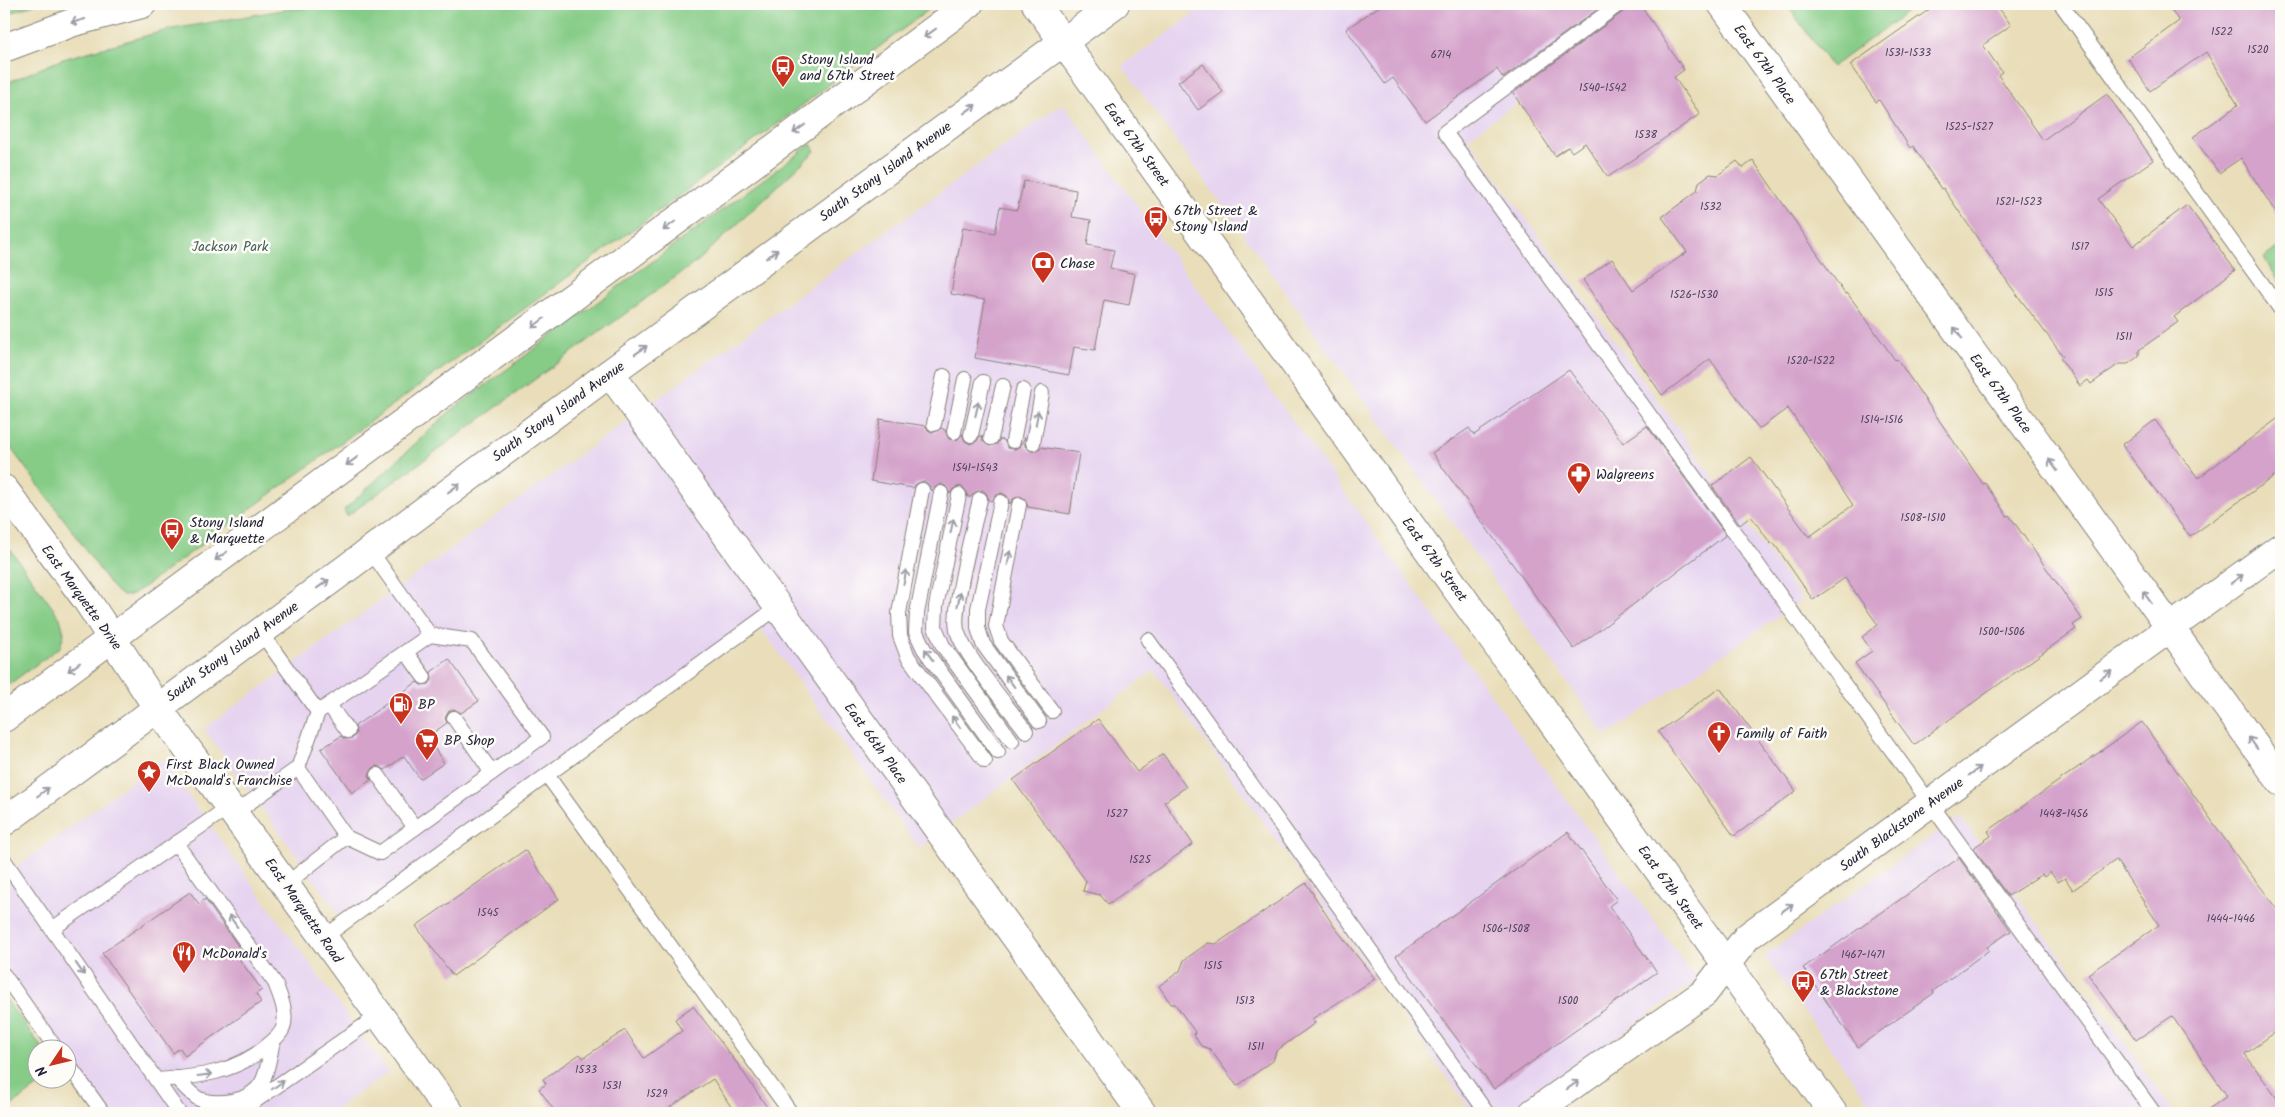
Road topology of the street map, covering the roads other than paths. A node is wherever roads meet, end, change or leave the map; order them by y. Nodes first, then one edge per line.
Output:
1 (142, 4) edge
2 (970, 4) edge
3 (1036, 4) edge
4 (1115, 4) edge
5 (1619, 4) edge
6 (1722, 4) edge
7 (2061, 4) edge
8 (1063, 41) junction
9 (4, 48) edge
10 (2281, 310) edge
11 (610, 373) junction
12 (944, 376) dead end
13 (964, 379) dead end
14 (983, 382) dead end
15 (1003, 386) dead end
16 (1023, 390) dead end
17 (1042, 393) dead end
18 (934, 424) dead end
19 (954, 432) dead end
20 (971, 435) dead end
21 (991, 438) dead end
22 (1013, 441) dead end
23 (1033, 443) dead end
24 (4, 489) edge
25 (922, 490) dead end
26 (941, 493) dead end
27 (959, 495) dead end
28 (980, 499) dead end
29 (1001, 502) dead end
30 (1019, 505) dead end
31 (2281, 547) edge
32 (370, 550) junction
33 (778, 607) junction
34 (2170, 629) junction
35 (260, 630) junction
36 (430, 635) junction
37 (113, 639) junction
38 (1148, 640) dead end
39 (406, 652) junction
40 (424, 677) dead end
41 (157, 707) junction
42 (324, 709) junction
43 (1052, 711) dead end
44 (4, 718) edge
45 (454, 718) dead end
46 (1038, 721) dead end
47 (348, 731) dead end
48 (1026, 731) dead end
49 (1012, 741) dead end
50 (998, 752) dead end
51 (985, 761) dead end
52 (298, 768) junction
53 (492, 773) junction
54 (378, 775) dead end
55 (547, 775) junction
56 (2281, 782) edge
57 (1930, 804) junction
58 (232, 810) junction
59 (4, 822) edge
60 (415, 828) junction
61 (346, 837) junction
62 (176, 843) junction
63 (4, 860) edge
64 (286, 884) junction
65 (52, 929) junction
66 (323, 938) junction
67 (1726, 964) junction
68 (4, 975) edge
69 (379, 1015) junction
70 (50, 1040) edge
71 (273, 1041) junction
72 (78, 1078) edge
73 (176, 1078) junction
74 (156, 1080) junction
75 (103, 1113) edge
76 (179, 1113) edge
77 (238, 1113) edge
78 (450, 1113) edge
79 (791, 1113) edge
80 (1142, 1113) edge
81 (1488, 1113) edge
82 (1533, 1113) edge
83 (1833, 1113) edge
84 (2154, 1113) edge

1 -> 9 main road
2 -> 37 main road
3 - 8 main road, East 67th Street
4 - 8 main road, South Stony Island Avenue
5 - 57 lane
34 -> 6 main road, East 67th Place
7 - 10 lane
11 -> 8 main road, South Stony Island Avenue
8 - 67 main road, East 67th Street
32 -> 11 main road, South Stony Island Avenue
11 - 33 main road, East 66th Place
12 - 18 lane
13 - 19 lane
20 -> 14 lane
15 - 21 lane
16 - 22 lane
23 -> 17 lane
24 - 37 main road, East Marquette Drive
51 -> 25 lane
50 -> 26 lane
49 -> 27 lane
48 -> 28 lane
46 -> 29 lane
43 -> 30 lane
34 -> 31 main road, South Blackstone Avenue
35 -> 32 main road, South Stony Island Avenue
32 - 36 lane
33 - 55 lane
33 - 80 main road, East 66th Place
56 -> 34 main road, East 67th Place
57 -> 34 main road, South Blackstone Avenue
35 - 41 main road, South Stony Island Avenue
35 - 42 lane
36 - 39 lane
36 - 53 lane
37 - 41 main road, East Marquette Drive
37 -> 44 main road
38 - 81 lane
39 - 40 lane
39 - 42 lane
41 - 58 main road, East Marquette Road
59 -> 41 main road, South Stony Island Avenue
42 - 47 lane
42 - 52 lane
45 - 53 lane
52 - 58 lane
52 - 61 lane
53 - 60 lane
54 - 60 lane
55 - 66 lane
55 - 79 lane
67 -> 57 main road, South Blackstone Avenue
57 - 84 lane
58 - 62 lane
58 - 64 main road, East Marquette Road
60 - 61 lane
61 - 64 lane
62 - 65 lane
71 -> 62 lane
63 - 65 lane
64 - 66 main road, East Marquette Road
65 -> 74 lane
66 - 69 main road, East Marquette Road
82 -> 67 main road, South Blackstone Avenue
67 - 83 main road, East 67th Street
68 - 70 lane
77 -> 69 lane
69 - 78 main road, East Marquette Road
73 -> 71 lane
71 - 73 lane
72 - 75 lane
73 - 74 lane
74 - 76 lane

